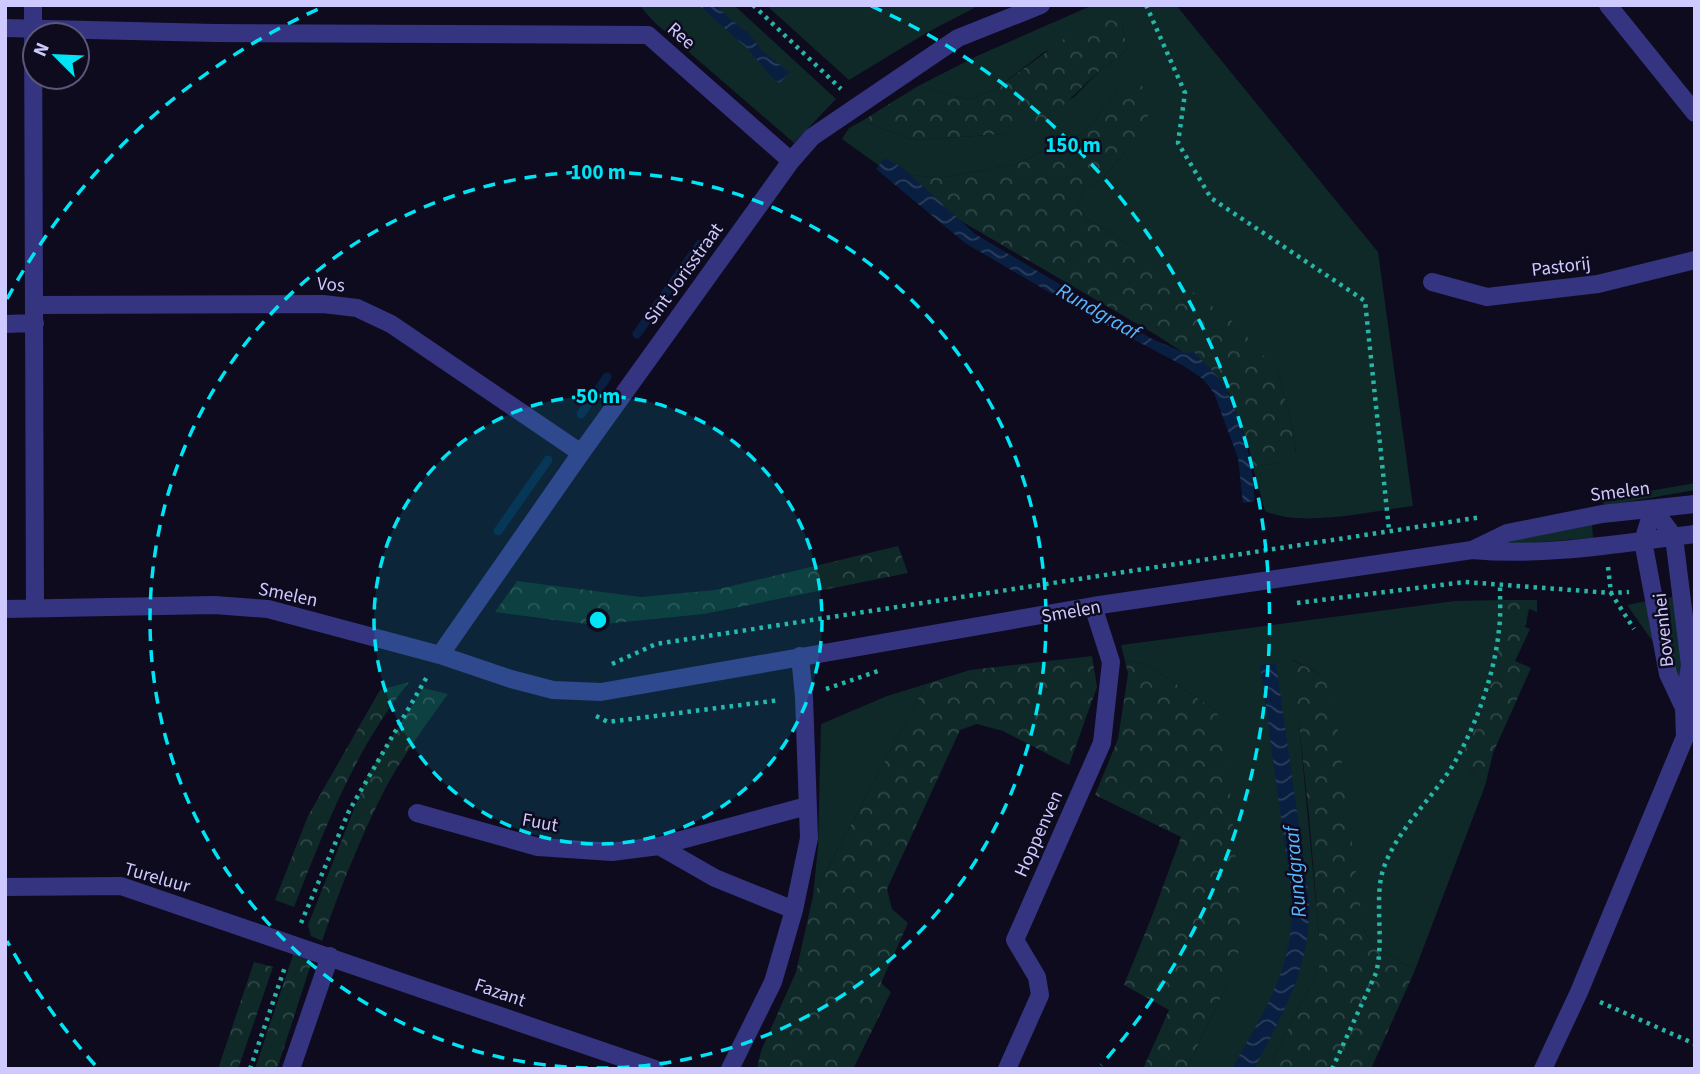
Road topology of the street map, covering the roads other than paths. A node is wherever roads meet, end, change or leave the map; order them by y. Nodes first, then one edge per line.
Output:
1 (1041, 5) edge
2 (1608, 5) edge
3 (91, 30) edge
4 (33, 91) edge
5 (1695, 113) edge
6 (791, 161) junction
7 (1695, 260) edge
8 (1432, 282) dead end
9 (35, 314) junction
10 (5, 324) edge
11 (581, 453) junction
12 (1695, 504) edge
13 (1653, 509) junction
14 (1695, 534) edge
15 (1674, 537) junction
16 (1643, 541) junction
17 (1472, 550) junction
18 (1093, 606) junction
19 (35, 607) junction
20 (5, 609) edge
21 (440, 654) junction
22 (800, 656) junction
23 (1684, 708) junction
24 (1690, 737) edge
25 (807, 806) junction
26 (417, 813) dead end
27 (659, 846) junction
28 (5, 887) edge
29 (794, 909) junction
30 (292, 944) joint
31 (330, 956) junction
32 (291, 1069) edge
33 (655, 1069) edge
34 (730, 1069) edge
35 (1007, 1069) edge
36 (1543, 1069) edge

1 - 6 street, Sint Jorisstraat
2 - 5 street
3 - 6 street, Ree
4 - 9 street
6 - 11 street, Sint Jorisstraat
7 - 8 street, Pastorij
9 - 10 street, Vos
9 - 11 street, Vos
9 - 19 street
11 - 21 street, Sint Jorisstraat
12 - 13 street, Smelen
13 - 15 street, Bovenhei
13 - 16 street, Bovenhei
13 - 17 street, Smelen
14 - 15 street, Smelen
15 - 16 street, Smelen
15 - 23 street, Bovenhei
16 - 17 street, Smelen
16 - 23 street, Bovenhei
17 - 18 street, Smelen
18 - 22 street, Smelen
18 - 35 street, Hoppenven
19 - 20 street, Smelen
19 - 21 street, Smelen
21 - 22 street, Smelen
22 - 25 street
23 - 24 street, Bovenhei
24 - 36 street, Bovenhei
25 - 27 street, Fuut
25 - 29 street
26 - 27 street, Fuut
27 - 29 street
28 - 30 street, Tureluur
29 - 34 street
30 - 31 street, Fazant
31 - 32 street
31 - 33 street, Fazant

